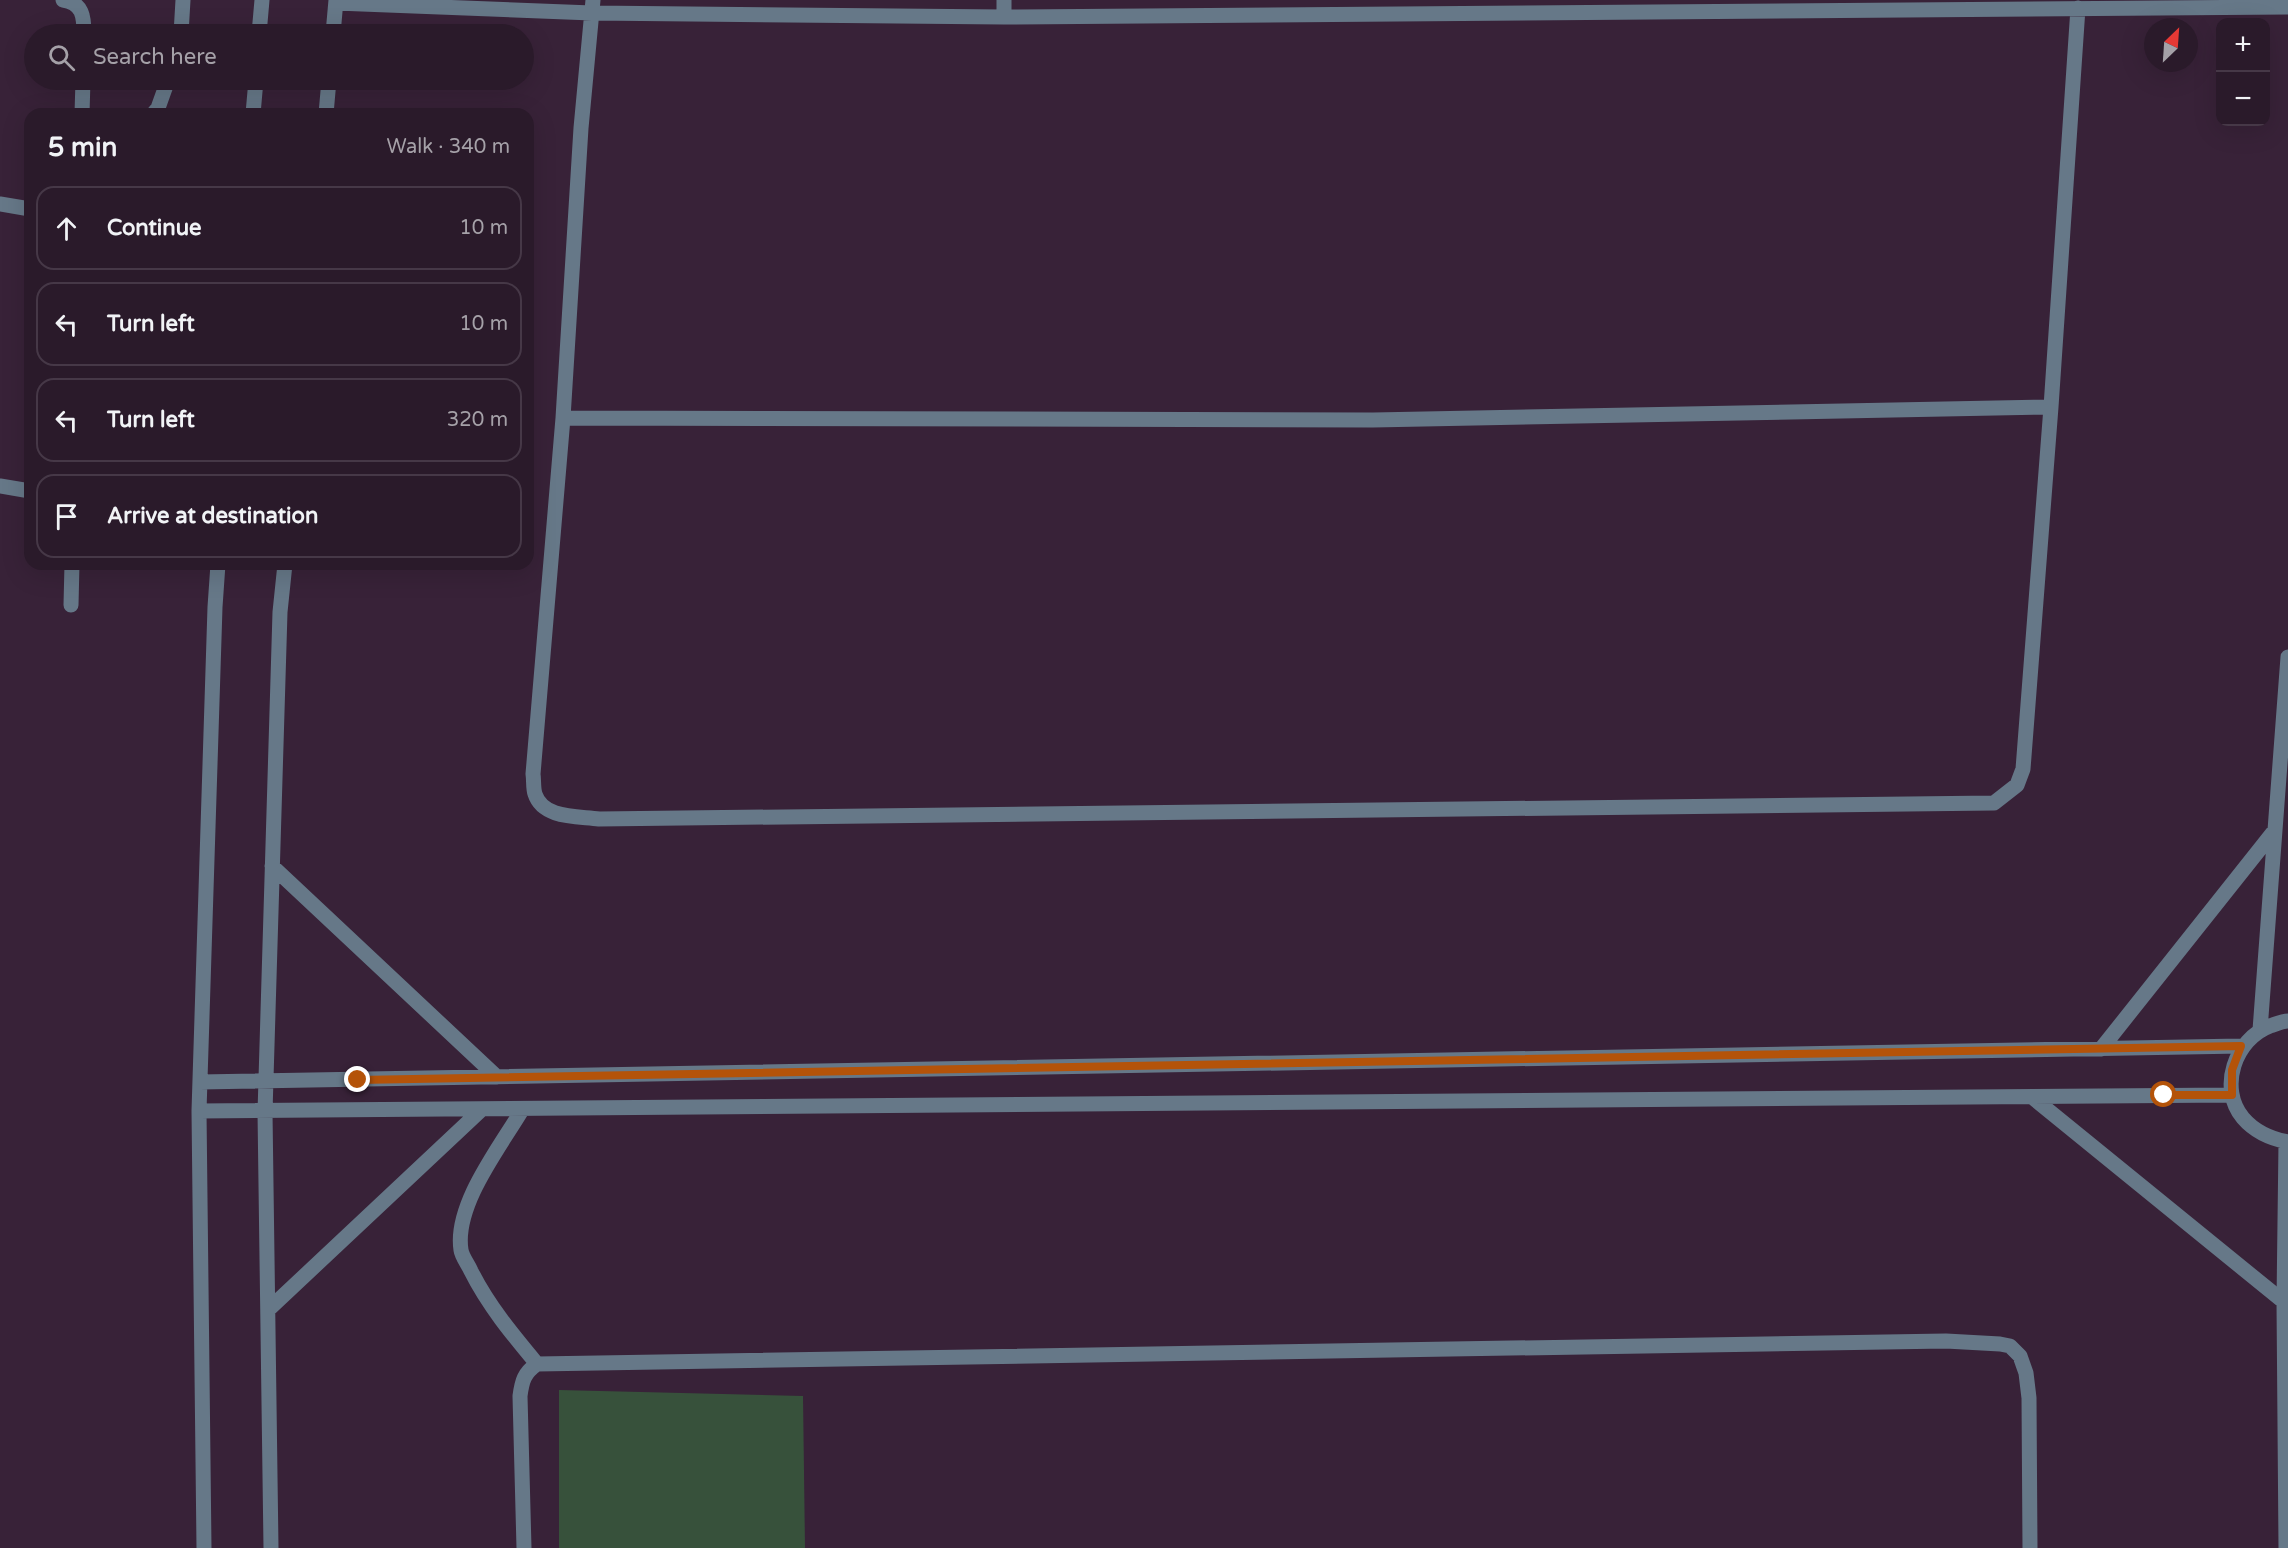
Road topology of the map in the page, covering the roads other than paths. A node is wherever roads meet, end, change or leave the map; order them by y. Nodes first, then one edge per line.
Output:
1 (63, 0) edge
2 (183, 0) edge
3 (262, 0) edge
4 (1004, 0) edge
5 (336, 1) edge
6 (592, 7) edge
7 (2288, 7) edge
8 (2078, 8) junction
9 (1004, 17) junction
10 (84, 24) edge
11 (182, 24) edge
12 (260, 24) edge
13 (334, 24) edge
14 (83, 90) edge
15 (164, 90) edge
16 (255, 90) edge
17 (328, 90) edge
18 (82, 108) edge
19 (158, 108) edge
20 (254, 108) edge
21 (327, 108) edge
22 (0, 204) edge
23 (24, 207) edge
24 (2051, 407) junction
25 (563, 418) junction
26 (0, 486) edge
27 (24, 490) edge
28 (72, 570) edge
29 (217, 570) edge
30 (284, 570) edge
31 (71, 605) dead end
32 (2288, 657) edge
33 (2275, 830) junction
34 (272, 866) junction
35 (2288, 1021) edge
36 (2260, 1030) junction
37 (2241, 1046) junction
38 (2101, 1049) junction
39 (496, 1077) junction
40 (266, 1081) junction
41 (200, 1082) junction
42 (2232, 1095) junction
43 (2032, 1097) junction
44 (481, 1110) junction
45 (522, 1110) junction
46 (199, 1112) junction
47 (265, 1112) junction
48 (2287, 1142) edge
49 (2284, 1302) junction
50 (268, 1310) junction
51 (537, 1364) junction
52 (204, 1548) edge
53 (271, 1548) edge
54 (524, 1548) edge
55 (2030, 1548) edge
56 (2286, 1548) edge

1 - 10 street
2 - 11 street
3 - 12 street
4 - 9 street
5 - 6 street
5 - 13 street
6 - 9 street
6 - 25 street
7 - 8 street
8 - 9 street
8 - 24 street
14 - 18 street
15 - 19 street
16 - 20 street
17 - 21 street
22 - 23 street
24 - 25 street
24 - 25 street
26 - 27 street
28 - 31 street
29 - 41 street
30 - 34 street
32 - 33 street
33 - 36 street
33 - 38 street
34 - 39 street
34 - 40 street
35 - 36 street
36 - 37 street
37 - 38 street
37 - 42 street
38 - 39 street
39 - 40 street
40 - 41 street
40 - 47 street
41 - 46 street
42 - 43 street
42 - 48 street
43 - 45 street
43 - 49 street
44 - 45 street
44 - 47 street
44 - 50 street
45 - 51 street
46 - 47 street
46 - 52 street
47 - 50 street
48 - 49 street
49 - 56 street
50 - 53 street
51 - 54 street
51 - 55 street

